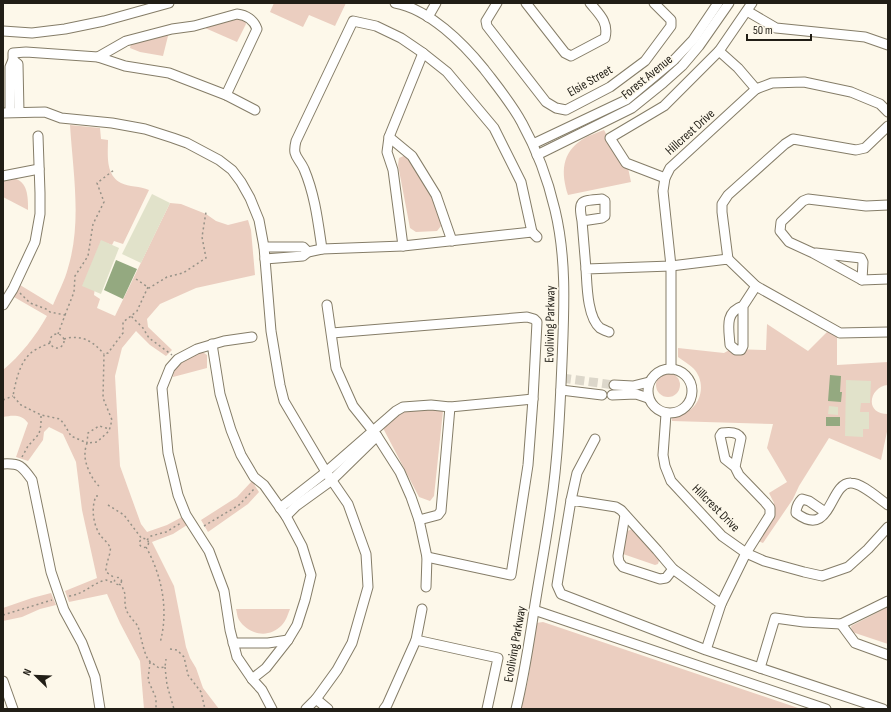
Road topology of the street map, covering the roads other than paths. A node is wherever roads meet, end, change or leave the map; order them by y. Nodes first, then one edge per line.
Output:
1 (169, 3) edge
2 (394, 3) edge
3 (436, 3) edge
4 (497, 3) edge
5 (526, 3) edge
6 (590, 3) edge
7 (654, 3) edge
8 (718, 3) edge
9 (729, 3) edge
10 (412, 6) edge
11 (750, 7) edge
12 (428, 17) junction
13 (3, 31) edge
14 (888, 45) edge
15 (719, 51) junction
16 (423, 53) junction
17 (98, 57) junction
18 (756, 89) junction
19 (226, 95) junction
20 (255, 110) dead end
21 (10, 112) edge
22 (888, 112) edge
23 (599, 113) junction
24 (603, 123) junction
25 (888, 126) edge
26 (38, 136) dead end
27 (389, 137) junction
28 (610, 138) junction
29 (533, 144) junction
30 (537, 156) junction
31 (39, 169) junction
32 (3, 176) edge
33 (665, 178) junction
34 (888, 205) edge
35 (582, 221) dead end
36 (452, 241) junction
37 (403, 246) junction
38 (264, 247) junction
39 (322, 249) junction
40 (308, 252) junction
41 (813, 253) junction
42 (265, 259) junction
43 (728, 259) junction
44 (671, 266) junction
45 (586, 269) junction
46 (888, 279) edge
47 (862, 280) junction
48 (756, 286) junction
49 (3, 305) edge
50 (327, 305) dead end
51 (743, 306) dead end
52 (608, 332) dead end
53 (888, 332) edge
54 (332, 333) junction
55 (252, 337) dead end
56 (212, 344) junction
57 (672, 369) junction
58 (649, 382) junction
59 (614, 385) tunnel mouth
60 (561, 390) junction
61 (648, 398) junction
62 (533, 399) junction
63 (450, 407) junction
64 (666, 414) junction
65 (375, 434) junction
66 (595, 439) dead end
67 (3, 464) edge
68 (735, 467) dead end
69 (326, 472) junction
70 (332, 480) junction
71 (571, 500) junction
72 (888, 505) edge
73 (280, 508) junction
74 (825, 512) dead end
75 (625, 515) junction
76 (286, 516) junction
77 (419, 520) junction
78 (888, 527) edge
79 (746, 553) junction
80 (426, 557) junction
81 (673, 569) junction
82 (426, 587) dead end
83 (888, 601) edge
84 (721, 604) junction
85 (422, 609) dead end
86 (534, 610) junction
87 (841, 624) junction
88 (288, 640) junction
89 (416, 640) junction
90 (233, 643) junction
91 (706, 650) junction
92 (888, 655) edge
93 (760, 668) junction
94 (252, 679) junction
95 (3, 681) edge
96 (312, 705) edge
97 (386, 708) edge
98 (13, 709) edge
99 (100, 709) edge
100 (272, 709) edge
101 (328, 709) edge
102 (487, 709) edge
103 (516, 709) edge
104 (826, 709) edge
105 (883, 709) edge

1 - 13 street
2 - 10 street, Evoliving Parkway
3 - 12 street
4 - 7 street, Elsie Street
5 - 6 street
8 - 23 street, Forest Avenue
9 - 24 street, Forest Avenue
10 - 12 street, Evoliving Parkway
11 - 14 street
11 - 15 street
12 - 29 street, Evoliving Parkway
15 - 18 street
15 - 28 street
16 - 27 street
16 - 36 street
16 - 39 street
17 - 19 street
17 - 19 street
17 - 21 street
18 - 22 street, Hillcrest Drive
18 - 33 street, Hillcrest Drive
19 - 20 street
21 - 38 street
23 - 24 street
23 - 29 street, Forest Avenue
24 - 28 street
24 - 30 street, Forest Avenue
25 - 43 street
26 - 31 street
27 - 36 street
27 - 37 street
28 - 33 street
29 - 30 street, Evoliving Parkway
30 - 60 street, Evoliving Parkway
31 - 32 street
31 - 49 street
33 - 44 street
34 - 41 street
35 - 45 street
36 - 37 street
37 - 39 street
38 - 40 street
38 - 42 street
39 - 40 street
40 - 42 street
41 - 47 street
41 - 47 street
42 - 69 street
43 - 44 street
43 - 48 street
44 - 45 street
44 - 57 street
45 - 52 street
46 - 47 street
48 - 51 street
48 - 53 street
50 - 54 street
54 - 62 street
54 - 65 street
55 - 56 street
56 - 73 street
56 - 90 street
57 - 58 street
57 - 64 street
58 - 59 street
58 - 61 street
60 - 61 street
60 - 86 street, Evoliving Parkway
61 - 64 street
62 - 63 street
62 - 80 street
63 - 65 street
63 - 77 street
64 - 79 street, Hillcrest Drive
65 - 69 street
65 - 70 street
65 - 77 street
66 - 71 street
67 - 99 street
68 - 79 street
69 - 70 street
69 - 73 street
70 - 76 street
70 - 96 street
71 - 75 street
71 - 91 street
72 - 74 street
73 - 76 street
75 - 81 street
75 - 81 street
76 - 88 street
77 - 80 street
78 - 79 street, Hillcrest Drive
79 - 84 street
80 - 82 street
81 - 84 street
83 - 87 street
84 - 91 street
85 - 89 street
86 - 103 street, Evoliving Parkway
86 - 104 street
87 - 92 street
87 - 93 street
88 - 90 street
88 - 94 street
89 - 97 street
89 - 102 street
90 - 94 street
91 - 93 street
93 - 105 street
94 - 100 street
95 - 98 street
96 - 101 street

